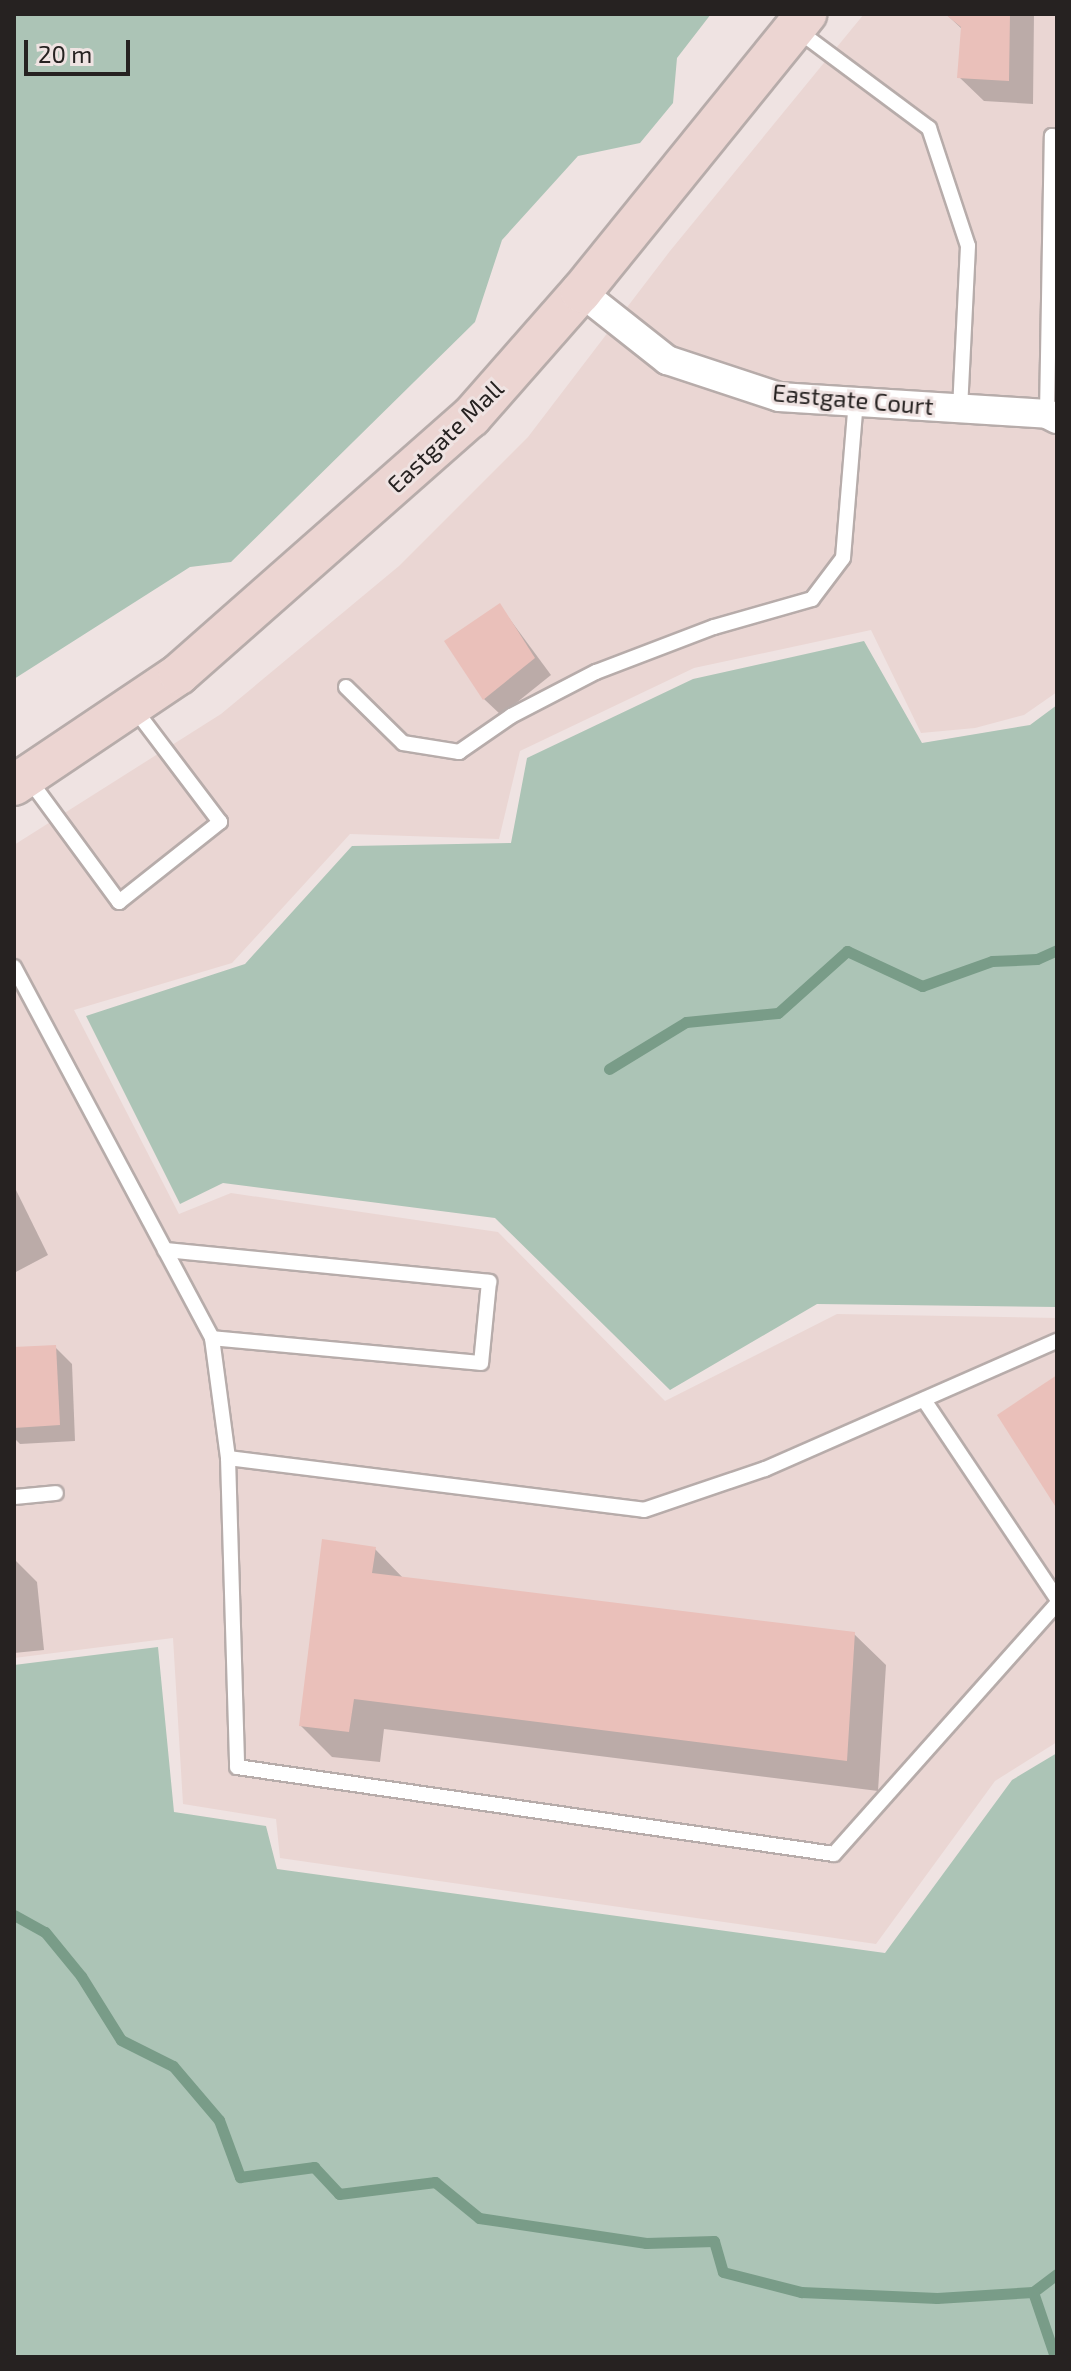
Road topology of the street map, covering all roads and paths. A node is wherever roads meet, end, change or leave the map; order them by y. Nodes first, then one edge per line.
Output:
1 (801, 21) edge
2 (1057, 137) edge
3 (1054, 232) edge
4 (581, 292) junction
5 (1053, 326) edge
6 (856, 401) junction
7 (960, 408) junction
8 (1052, 416) edge
9 (346, 687) dead end
10 (132, 706) junction
11 (21, 781) edge
12 (14, 967) edge
13 (165, 1250) junction
14 (212, 1338) junction
15 (1057, 1341) edge
16 (924, 1400) junction
17 (228, 1458) junction
18 (56, 1493) dead end
19 (14, 1497) edge
20 (1057, 1602) edge

1 - 4 main road, Eastgate Mall
1 - 7 lane
2 - 3 lane
3 - 5 lane
4 - 6 street, Eastgate Court
4 - 10 main road, Eastgate Mall
5 - 8 lane
6 - 7 street, Eastgate Court
6 - 9 lane
7 - 8 street, Eastgate Court
10 - 11 main road, Eastgate Mall
10 - 11 lane
12 - 13 lane
13 - 14 lane
13 - 14 lane
14 - 17 lane
15 - 16 lane
16 - 17 lane
16 - 20 lane
17 - 20 lane
18 - 19 lane

